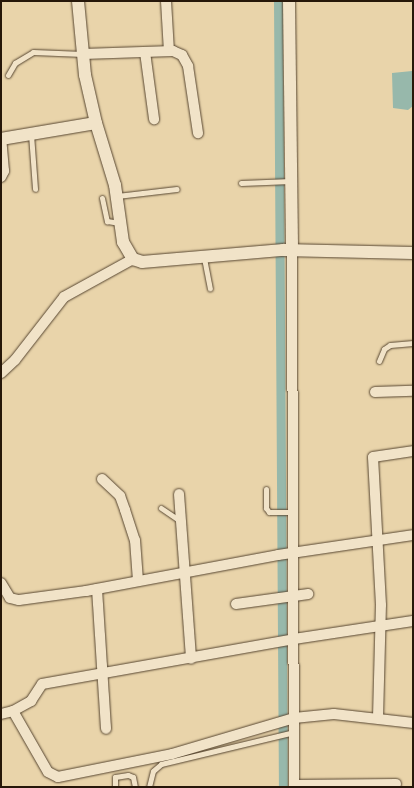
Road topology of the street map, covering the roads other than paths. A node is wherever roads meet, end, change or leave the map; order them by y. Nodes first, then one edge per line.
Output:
1 (78, 1) edge
2 (166, 1) edge
3 (290, 1) edge
4 (169, 51) junction
5 (145, 52) junction
6 (83, 54) junction
7 (8, 75) dead end
8 (154, 119) dead end
9 (96, 123) junction
10 (198, 133) dead end
11 (31, 134) junction
12 (1, 139) edge
13 (1, 177) edge
14 (287, 181) junction
15 (241, 183) dead end
16 (35, 189) dead end
17 (177, 189) dead end
18 (117, 196) junction
19 (102, 198) dead end
20 (121, 223) junction
21 (284, 250) junction
22 (413, 253) edge
23 (204, 257) junction
24 (133, 259) junction
25 (210, 288) dead end
26 (413, 343) edge
27 (379, 361) dead end
28 (1, 373) edge
29 (413, 391) edge
30 (375, 392) dead end
31 (413, 451) edge
32 (102, 479) dead end
33 (266, 489) dead end
34 (179, 494) dead end
35 (162, 508) dead end
36 (290, 512) junction
37 (181, 522) junction
38 (413, 535) edge
39 (378, 541) junction
40 (286, 554) junction
41 (186, 573) junction
42 (138, 581) junction
43 (1, 583) edge
44 (97, 589) junction
45 (308, 594) dead end
46 (286, 596) junction
47 (236, 604) dead end
48 (413, 621) edge
49 (381, 625) junction
50 (286, 641) junction
51 (191, 659) junction
52 (103, 673) junction
53 (14, 711) junction
54 (1, 714) edge
55 (378, 718) junction
56 (287, 720) junction
57 (413, 723) edge
58 (106, 729) dead end
59 (291, 732) junction
60 (396, 784) dead end
61 (294, 786) edge
62 (115, 787) edge
63 (135, 787) edge
64 (149, 787) edge

1 - 6 street
2 - 4 street
3 - 14 street
4 - 5 street
4 - 10 street
5 - 6 street
5 - 8 street
6 - 7 lane
6 - 9 street
9 - 11 street
9 - 18 street
11 - 12 street
11 - 16 lane
12 - 13 street
14 - 15 lane
14 - 21 street
17 - 18 lane
18 - 20 street
19 - 20 lane
20 - 24 street
21 - 22 street
21 - 23 street
21 - 36 street
23 - 24 street
23 - 25 lane
24 - 28 street
26 - 27 lane
29 - 30 street
31 - 39 street
32 - 42 street
33 - 36 lane
34 - 37 street
35 - 37 lane
36 - 40 street
37 - 41 street
38 - 39 street
39 - 40 street
39 - 49 street
40 - 41 street
40 - 46 street
41 - 42 street
41 - 51 street
42 - 44 street
43 - 44 street
44 - 52 street
45 - 46 street
46 - 47 street
46 - 50 street
48 - 49 street
49 - 50 street
49 - 55 street
50 - 51 street
50 - 56 street
51 - 52 street
52 - 53 street
52 - 58 street
53 - 54 street
53 - 56 street
55 - 56 street
55 - 57 street
56 - 59 street
59 - 61 street
59 - 64 lane
60 - 61 street
62 - 63 lane

